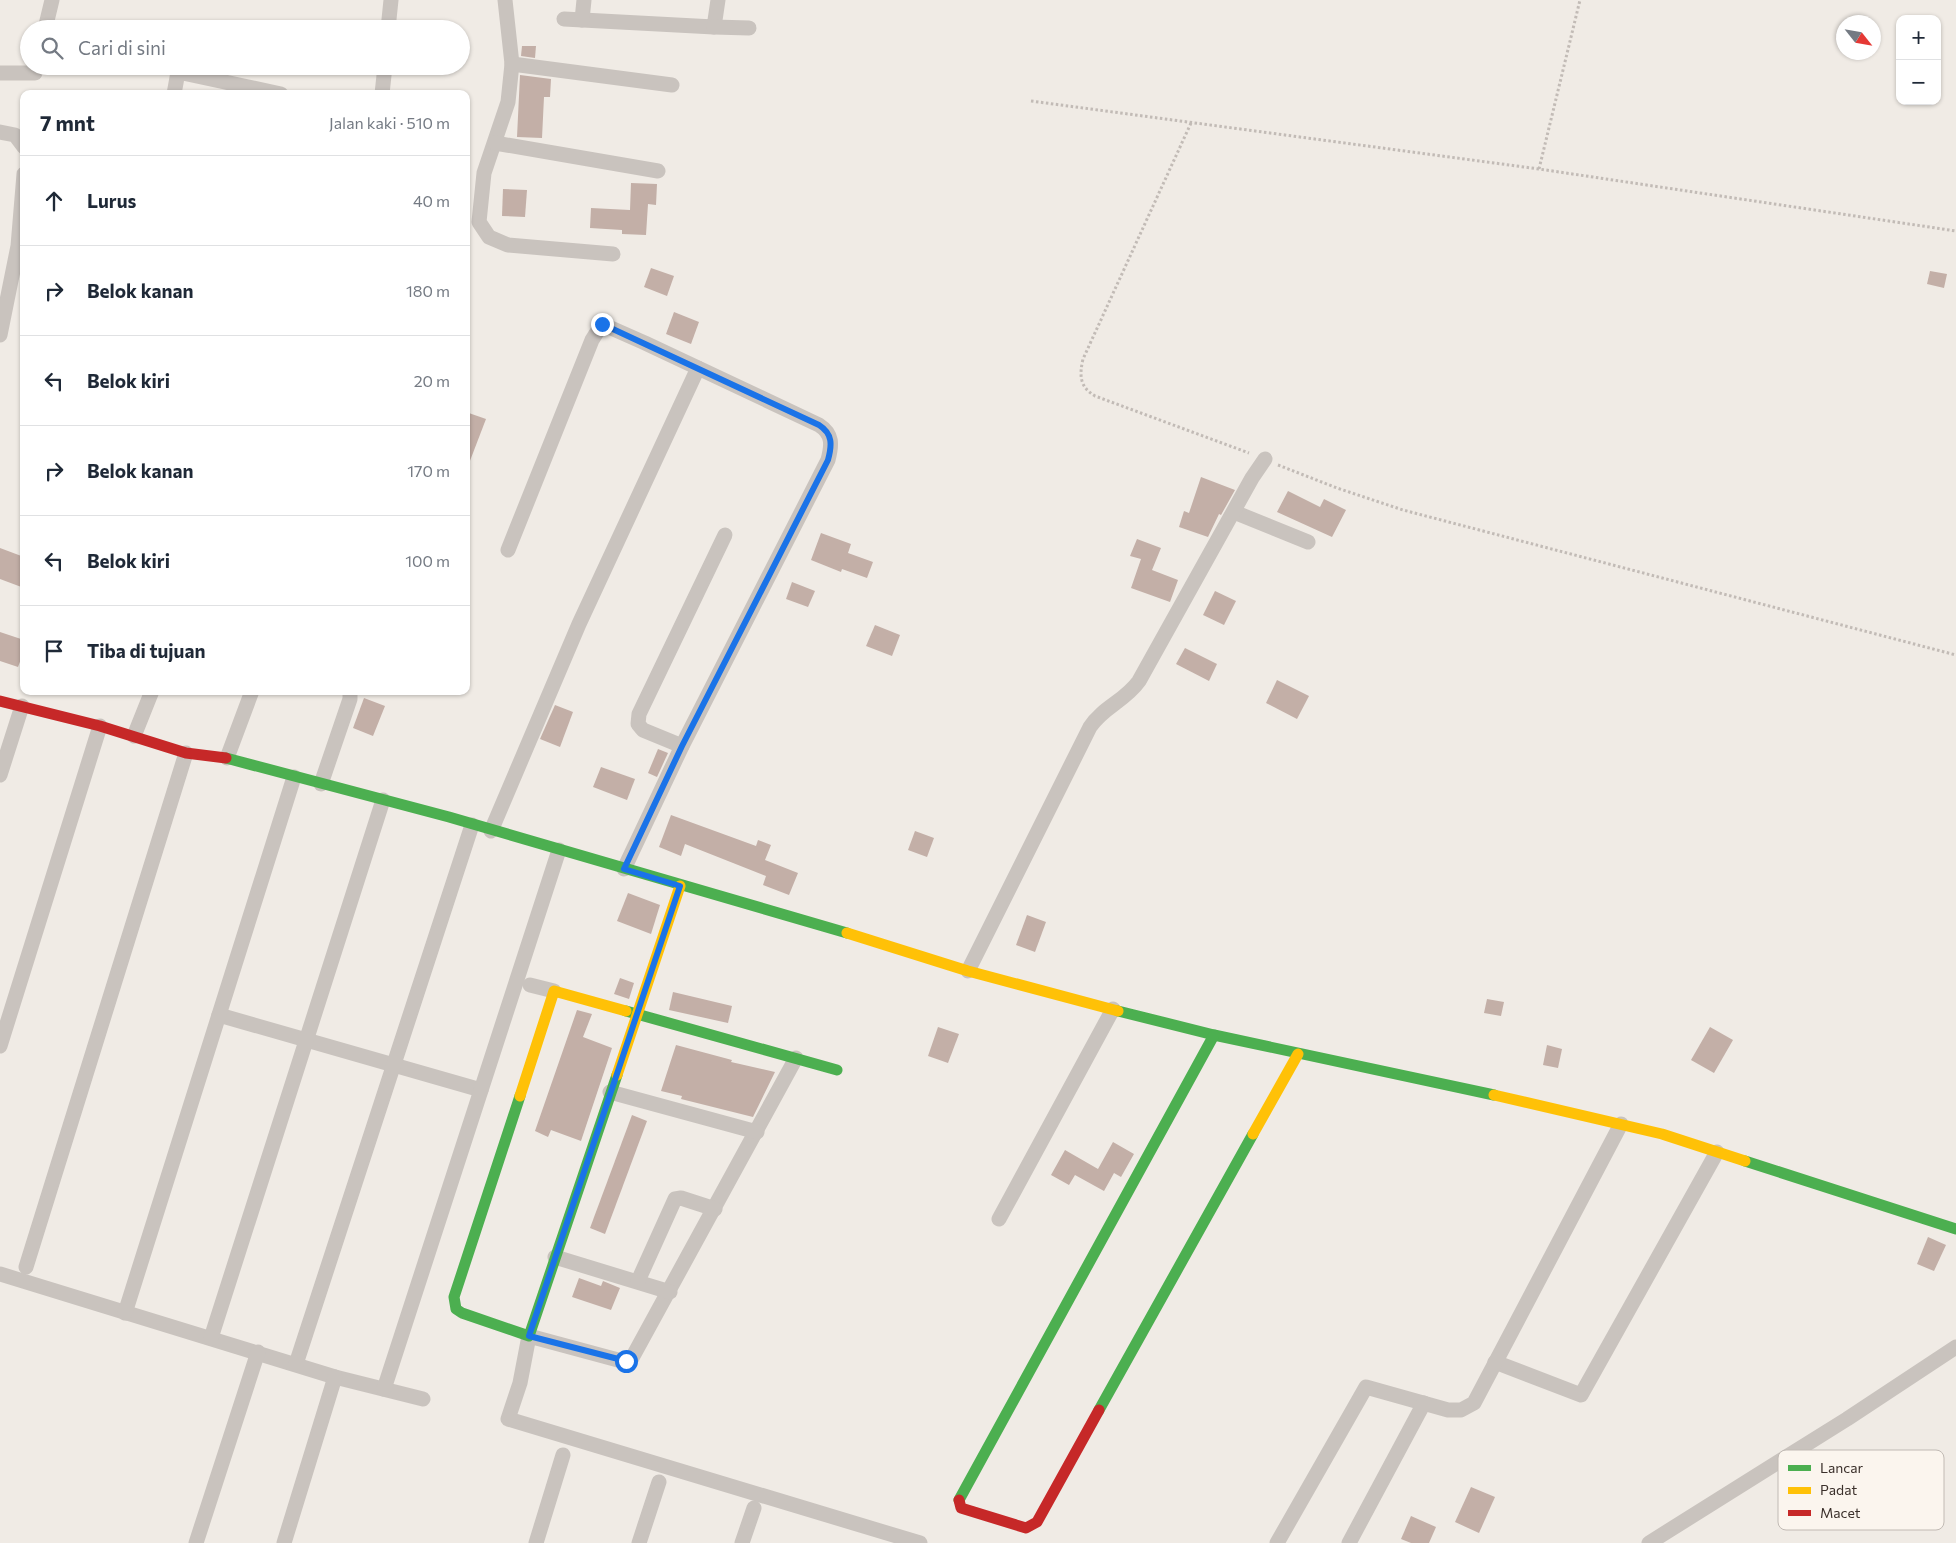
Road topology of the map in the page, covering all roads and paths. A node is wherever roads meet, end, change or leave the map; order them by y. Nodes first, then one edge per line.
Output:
1 (52, 0) edge
2 (391, 0) edge
3 (504, 0) edge
4 (584, 0) edge
5 (718, 0) edge
6 (1580, 0) edge
7 (564, 19) dead end
8 (47, 20) edge
9 (389, 20) edge
10 (582, 20) junction
11 (714, 27) junction
12 (749, 28) dead end
13 (512, 64) junction
14 (0, 73) edge
15 (20, 73) edge
16 (177, 75) edge
17 (192, 75) edge
18 (384, 75) edge
19 (672, 85) dead end
20 (175, 90) edge
21 (262, 90) edge
22 (382, 90) edge
23 (1031, 101) dead end
24 (1190, 123) junction
25 (0, 132) edge
26 (20, 142) edge
27 (495, 144) junction
28 (1539, 169) junction
29 (658, 170) dead end
30 (20, 222) edge
31 (1956, 231) edge
32 (613, 254) dead end
33 (0, 335) edge
34 (695, 375) junction
35 (1264, 459) junction
36 (1234, 512) junction
37 (725, 535) dead end
38 (1308, 542) dead end
39 (508, 550) dead end
40 (1956, 655) edge
41 (150, 695) edge
42 (251, 695) edge
43 (350, 695) edge
44 (0, 701) edge
45 (22, 706) junction
46 (100, 726) junction
47 (134, 736) junction
48 (682, 746) junction
49 (186, 753) junction
50 (227, 758) junction
51 (0, 775) edge
52 (294, 776) junction
53 (322, 784) junction
54 (383, 800) junction
55 (472, 824) junction
56 (491, 831) junction
57 (558, 850) junction
58 (624, 869) junction
59 (680, 886) junction
60 (968, 971) junction
61 (530, 985) dead end
62 (554, 991) junction
63 (1113, 1009) junction
64 (219, 1014) junction
65 (637, 1015) junction
66 (1214, 1035) junction
67 (307, 1039) junction
68 (0, 1046) edge
69 (1298, 1054) junction
70 (796, 1058) junction
71 (393, 1064) junction
72 (837, 1070) dead end
73 (481, 1090) junction
74 (610, 1092) junction
75 (1621, 1124) junction
76 (757, 1132) junction
77 (1717, 1152) junction
78 (715, 1209) junction
79 (999, 1219) dead end
80 (1956, 1229) edge
81 (555, 1257) junction
82 (26, 1267) dead end
83 (0, 1274) edge
84 (638, 1281) junction
85 (670, 1292) junction
86 (125, 1313) junction
87 (529, 1336) junction
88 (211, 1338) junction
89 (1956, 1347) edge
90 (258, 1352) junction
91 (1495, 1362) junction
92 (296, 1364) junction
93 (335, 1377) junction
94 (384, 1389) junction
95 (423, 1400) dead end
96 (1424, 1403) junction
97 (1798, 1450) edge
98 (563, 1455) dead end
99 (1778, 1462) edge
100 (659, 1482) dead end
101 (754, 1508) dead end
102 (196, 1543) edge
103 (284, 1543) edge
104 (536, 1543) edge
105 (639, 1543) edge
106 (742, 1543) edge
107 (920, 1543) edge
108 (1277, 1543) edge
109 (1349, 1543) edge
110 (1649, 1543) edge

1 - 8 street
2 - 9 street
3 - 13 street
4 - 10 street
5 - 11 street
6 - 28 path
7 - 10 street
10 - 11 street
11 - 12 street
13 - 19 street
13 - 27 street
14 - 15 street
16 - 20 street
17 - 21 street
18 - 22 street
23 - 24 path
24 - 28 path
24 - 35 path
25 - 26 street
27 - 29 street
27 - 32 street
28 - 31 path
30 - 33 street
34 - 39 street
34 - 48 street
34 - 56 street
35 - 36 street
35 - 40 path
36 - 38 street
36 - 60 street
37 - 48 street
41 - 47 street
42 - 50 street
43 - 53 street
44 - 45 street
45 - 46 street
45 - 51 street
46 - 47 street
46 - 68 street
47 - 49 street
48 - 58 street
49 - 50 street
49 - 82 street
50 - 52 street
52 - 53 street
52 - 64 street
53 - 54 street
54 - 55 street
54 - 67 street
55 - 56 street
55 - 71 street
56 - 57 street
57 - 58 street
57 - 73 street
58 - 59 street
59 - 60 street
59 - 65 street
60 - 63 street
61 - 62 street
62 - 65 street
62 - 87 street
63 - 66 street
63 - 79 street
64 - 67 street
64 - 86 street
65 - 70 street
65 - 74 street
66 - 69 street
66 - 69 street
67 - 71 street
67 - 88 street
69 - 75 street
70 - 72 street
70 - 76 street
71 - 73 street
71 - 92 street
73 - 94 street
74 - 76 street
74 - 81 street
75 - 77 street
75 - 91 street
76 - 78 street
77 - 80 street
77 - 91 street
78 - 84 street
78 - 85 street
81 - 84 street
81 - 87 street
83 - 86 street
84 - 85 street
85 - 87 street
86 - 88 street
87 - 107 street
88 - 90 street
89 - 97 street
90 - 92 street
90 - 102 street
91 - 96 street
92 - 93 street
93 - 94 street
93 - 103 street
94 - 95 street
96 - 108 street
96 - 109 street
98 - 104 street
99 - 110 street
100 - 105 street
101 - 106 street

